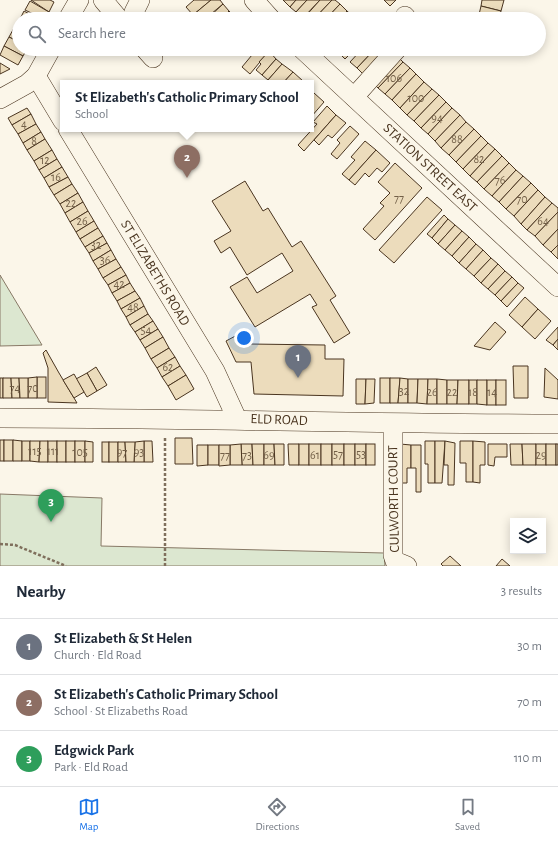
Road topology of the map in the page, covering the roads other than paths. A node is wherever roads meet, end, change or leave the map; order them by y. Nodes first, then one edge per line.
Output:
1 (79, 0) edge
2 (103, 0) edge
3 (254, 0) edge
4 (131, 10) edge
5 (72, 12) edge
6 (265, 12) edge
7 (47, 56) edge
8 (310, 56) edge
9 (391, 56) edge
10 (36, 76) junction
11 (354, 97) junction
12 (0, 99) edge
13 (60, 116) edge
14 (70, 132) edge
15 (558, 287) edge
16 (0, 418) edge
17 (237, 419) junction
18 (393, 424) junction
19 (558, 424) edge
20 (407, 566) edge

1 - 5 street
2 - 4 street
3 - 6 street
7 - 10 street
8 - 11 street, STATION STREET EAST
9 - 11 street
10 - 12 street
10 - 13 street
11 - 15 street, STATION STREET EAST
14 - 17 street, ST ELIZABETHS ROAD
16 - 17 street, ELD ROAD
17 - 18 street, ELD ROAD
18 - 19 street, ELD ROAD
18 - 20 street, CULWORTH COURT

